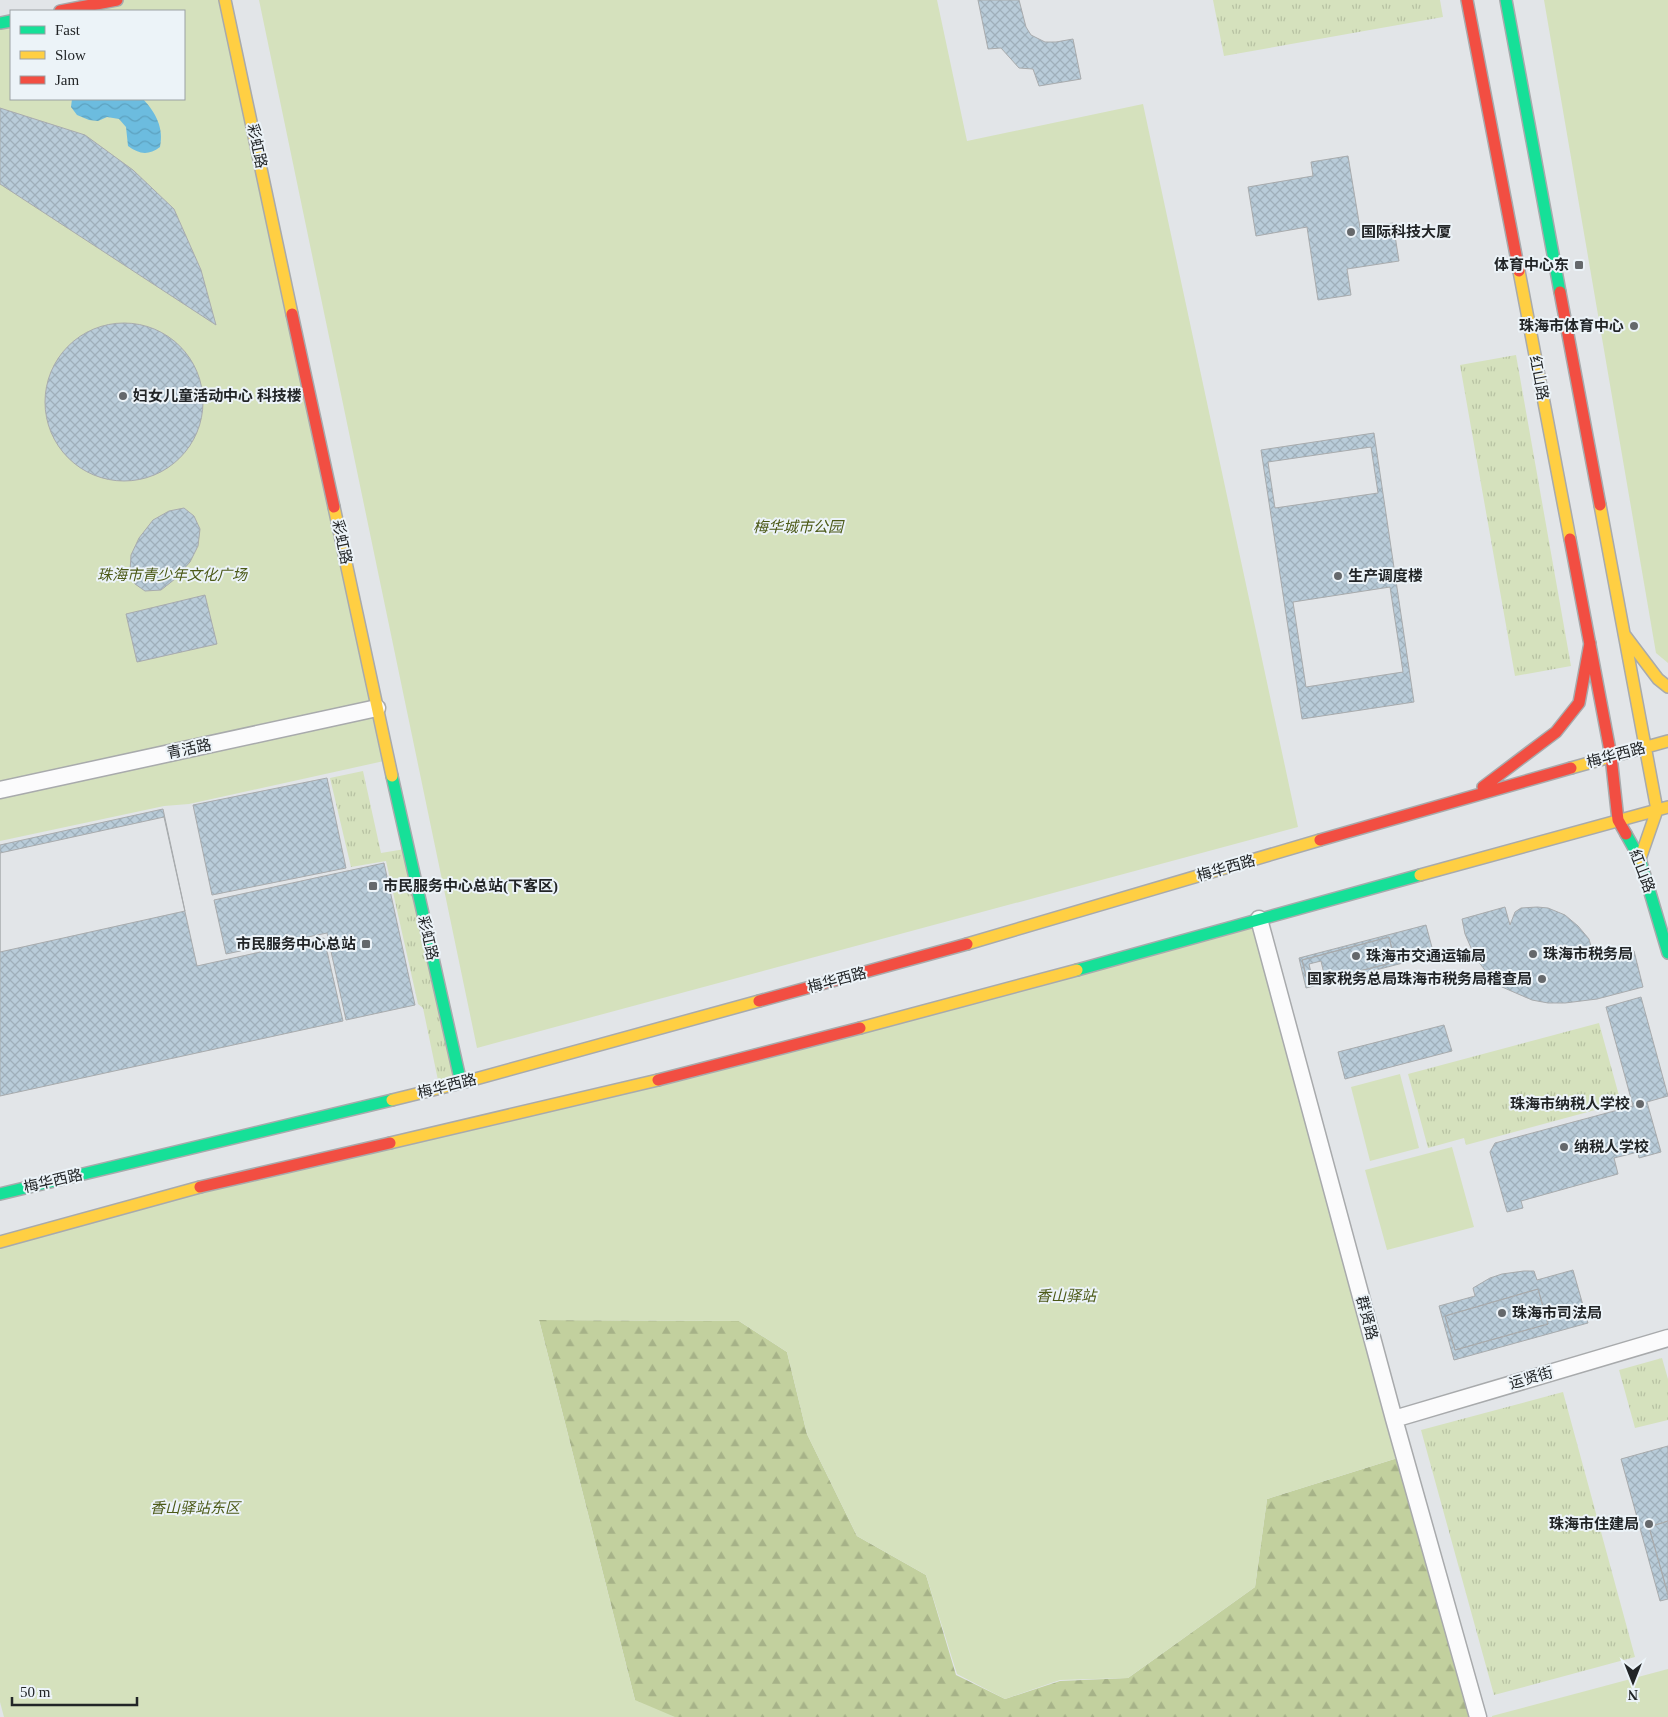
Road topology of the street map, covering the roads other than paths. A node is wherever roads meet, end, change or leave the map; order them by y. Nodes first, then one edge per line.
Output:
1 (118, 0) edge
2 (225, 0) edge
3 (1467, 0) edge
4 (1506, 0) edge
5 (65, 10) edge
6 (1624, 634) junction
7 (1590, 643) junction
8 (1668, 687) edge
9 (377, 708) junction
10 (1668, 742) edge
11 (1646, 747) junction
12 (1611, 756) junction
13 (0, 790) edge
14 (1472, 796) junction
15 (1662, 809) edge
16 (1618, 820) junction
17 (1640, 859) junction
18 (1259, 919) junction
19 (1668, 953) edge
20 (461, 1083) junction
21 (0, 1194) edge
22 (0, 1242) edge
23 (1668, 1338) edge
24 (1394, 1419) junction
25 (1478, 1717) edge

1 - 5 main road
2 - 9 main road, 彩虹路
3 - 7 main road, 红山路
4 - 6 main road
6 - 8 main road
6 - 11 main road
7 - 12 main road, 红山路
7 - 14 main road
9 - 13 street, 青活路
9 - 20 main road, 彩虹路
10 - 11 main road, 梅华西路
11 - 12 main road, 梅华西路
11 - 15 main road
12 - 14 main road, 梅华西路
12 - 16 main road, 红山路
14 - 20 main road, 梅华西路
15 - 16 main road
15 - 17 main road
16 - 17 main road, 紅山路
16 - 18 main road
17 - 19 main road, 紅山路
18 - 22 main road
18 - 24 street, 群贤路
20 - 21 main road, 梅华西路
23 - 24 street, 运贤街
24 - 25 street, 群贤路

